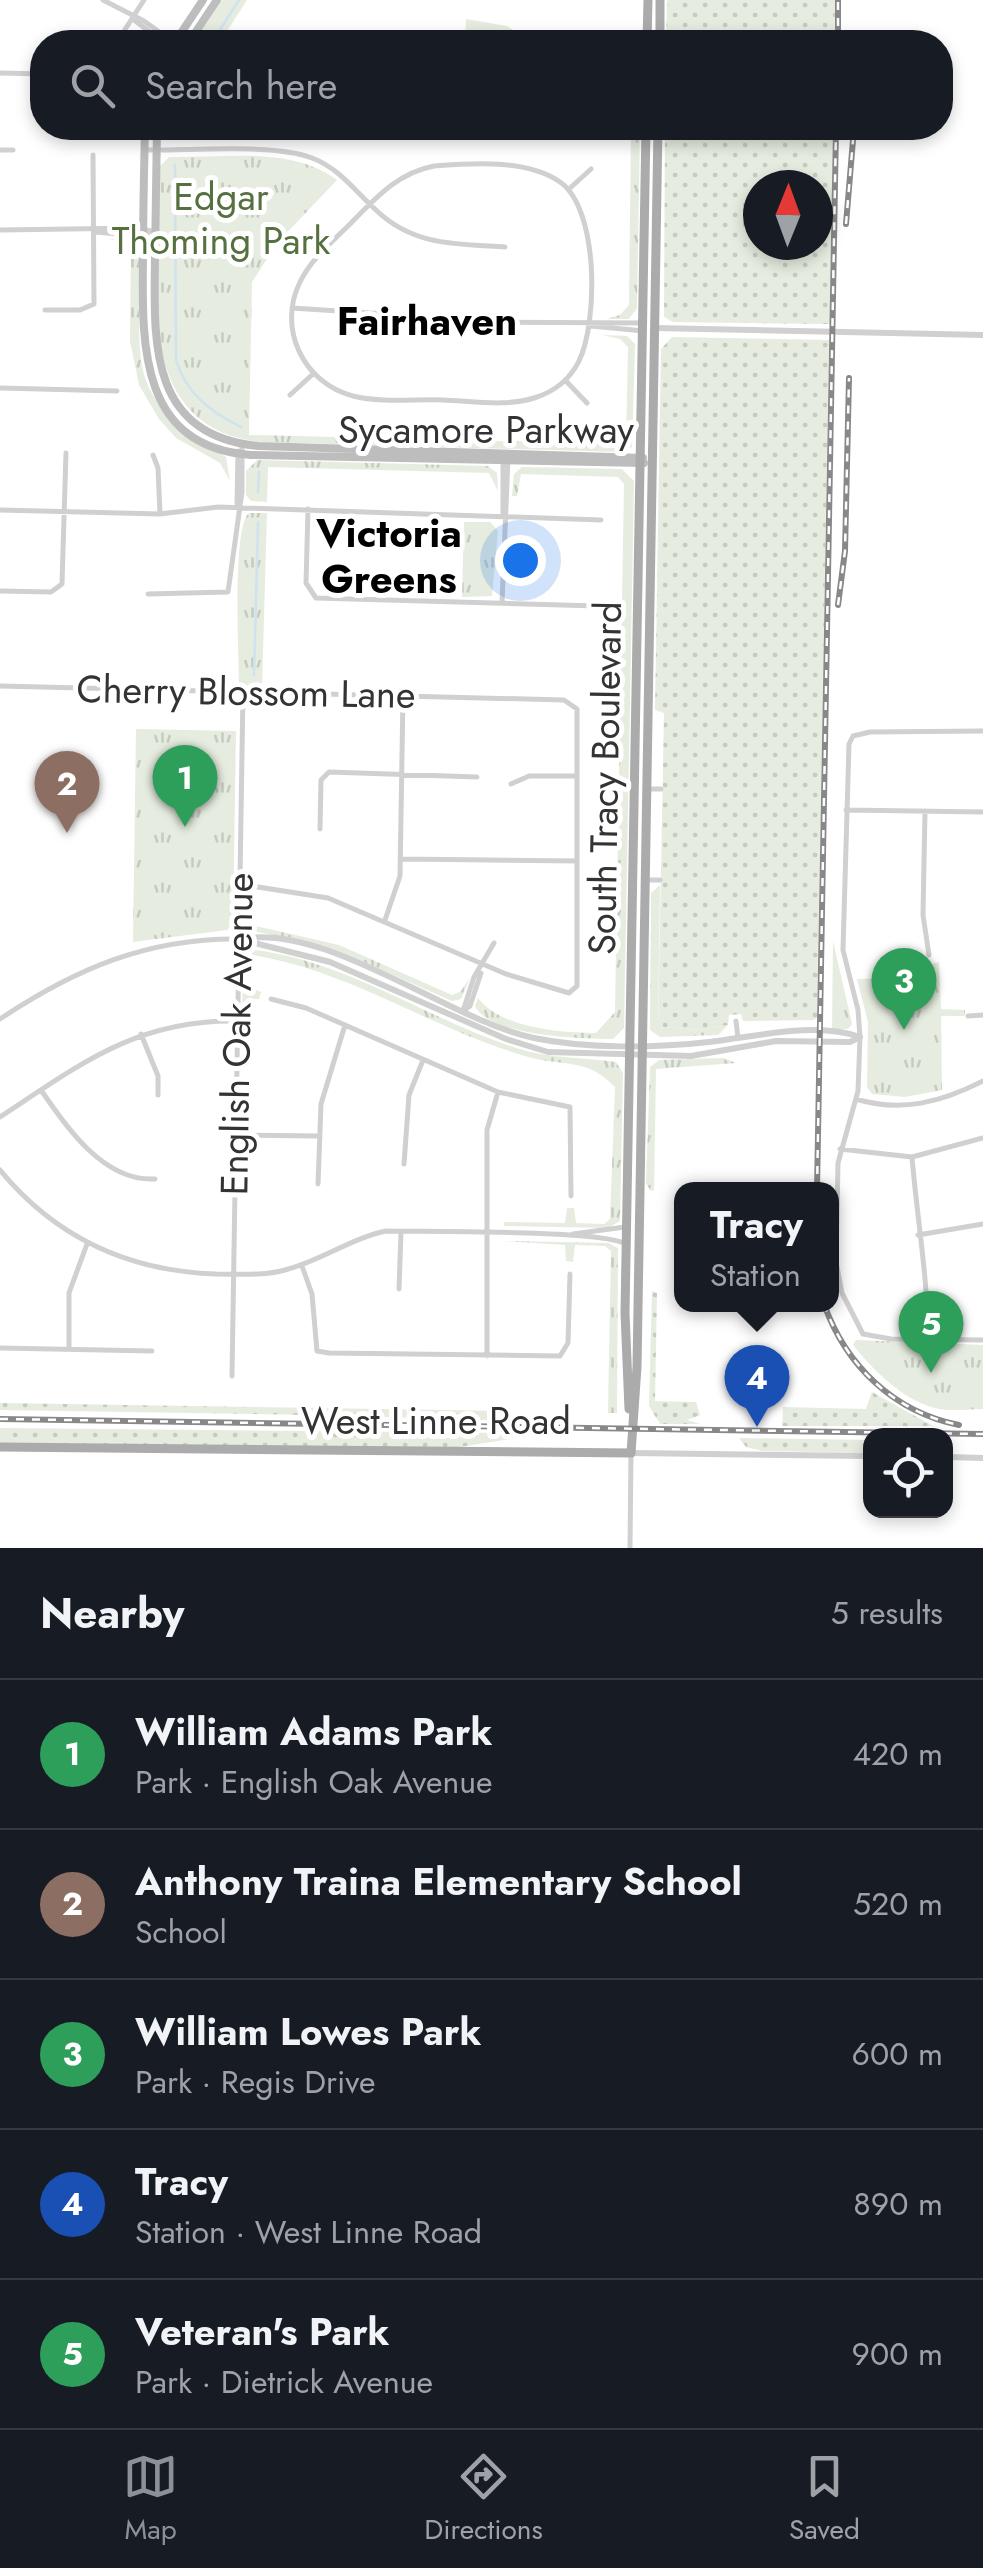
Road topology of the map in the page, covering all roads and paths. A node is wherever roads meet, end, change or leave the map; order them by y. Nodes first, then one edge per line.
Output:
1 (102, 0) edge
2 (144, 0) edge
3 (203, 0) edge
4 (217, 0) edge
5 (648, 0) edge
6 (660, 0) edge
7 (132, 18) junction
8 (124, 30) edge
9 (144, 30) edge
10 (153, 30) edge
11 (182, 30) edge
12 (197, 30) edge
13 (647, 30) edge
14 (660, 30) edge
15 (0, 73) edge
16 (30, 74) edge
17 (145, 140) edge
18 (156, 140) edge
19 (646, 140) edge
20 (658, 140) edge
21 (0, 150) edge
22 (13, 150) dead end
23 (145, 150) junction
24 (156, 150) junction
25 (93, 155) dead end
26 (591, 169) dead end
27 (569, 190) junction
28 (370, 204) junction
29 (0, 230) edge
30 (93, 231) junction
31 (143, 232) junction
32 (155, 232) junction
33 (505, 247) dead end
34 (292, 308) junction
35 (45, 310) dead end
36 (386, 314) dead end
37 (465, 322) dead end
38 (588, 325) junction
39 (642, 327) junction
40 (655, 328) junction
41 (983, 335) edge
42 (314, 373) junction
43 (566, 380) junction
44 (0, 388) edge
45 (117, 391) dead end
46 (290, 395) dead end
47 (587, 403) dead end
48 (242, 444) junction
49 (66, 453) dead end
50 (240, 454) junction
51 (153, 455) dead end
52 (506, 459) junction
53 (652, 460) junction
54 (640, 461) junction
55 (238, 507) junction
56 (308, 509) junction
57 (0, 510) edge
58 (64, 512) junction
59 (160, 514) junction
60 (504, 517) junction
61 (601, 520) dead end
62 (0, 591) edge
63 (148, 594) dead end
64 (502, 604) junction
65 (598, 606) dead end
66 (0, 686) edge
67 (243, 692) junction
68 (403, 696) junction
69 (983, 732) edge
70 (402, 775) junction
71 (577, 776) junction
72 (476, 777) dead end
73 (511, 784) dead end
74 (647, 789) junction
75 (662, 789) dead end
76 (844, 810) junction
77 (925, 811) junction
78 (983, 812) edge
79 (320, 829) dead end
80 (400, 858) junction
81 (578, 862) junction
82 (645, 880) junction
83 (660, 880) dead end
84 (240, 884) junction
85 (385, 920) junction
86 (239, 939) junction
87 (494, 942) dead end
88 (930, 955) dead end
89 (485, 963) junction
90 (271, 999) dead end
91 (983, 1014) edge
92 (462, 1015) junction
93 (968, 1016) dead end
94 (0, 1019) edge
95 (236, 1021) junction
96 (736, 1021) dead end
97 (345, 1025) junction
98 (141, 1034) junction
99 (738, 1038) junction
100 (860, 1038) junction
101 (642, 1043) junction
102 (630, 1044) junction
103 (642, 1055) junction
104 (630, 1056) junction
105 (422, 1060) junction
106 (983, 1081) edge
107 (42, 1090) junction
108 (498, 1092) junction
109 (158, 1095) dead end
110 (856, 1099) junction
111 (0, 1117) edge
112 (236, 1135) junction
113 (319, 1136) junction
114 (983, 1138) edge
115 (840, 1149) junction
116 (912, 1157) junction
117 (404, 1164) dead end
118 (0, 1170) edge
119 (155, 1178) dead end
120 (839, 1182) edge
121 (318, 1184) dead end
122 (571, 1196) dead end
123 (983, 1224) edge
124 (627, 1225) junction
125 (400, 1232) junction
126 (485, 1234) junction
127 (918, 1234) junction
128 (570, 1235) junction
129 (88, 1244) junction
130 (626, 1247) junction
131 (302, 1265) junction
132 (234, 1274) junction
133 (570, 1274) dead end
134 (839, 1277) edge
135 (400, 1289) dead end
136 (928, 1340) junction
137 (983, 1340) edge
138 (0, 1348) edge
139 (69, 1349) junction
140 (152, 1351) dead end
141 (487, 1356) junction
142 (232, 1376) dead end
143 (632, 1429) junction
144 (0, 1447) edge
145 (630, 1453) junction
146 (863, 1456) edge
147 (953, 1457) edge
148 (983, 1458) edge
149 (630, 1548) edge

1 - 7 street
2 - 7 street
3 - 11 main road
4 - 12 main road
5 - 13 main road
6 - 14 main road
7 - 8 street
7 - 9 street
7 - 10 street
15 - 16 street
17 - 23 main road, Sycamore Parkway
18 - 24 main road, Sycamore Parkway
19 - 39 main road, South Tracy Boulevard
20 - 40 main road, South Tracy Boulevard
21 - 22 street
23 - 24 street
23 - 31 main road, Sycamore Parkway
24 - 28 street
24 - 32 main road, Sycamore Parkway
25 - 30 street
26 - 27 street
27 - 28 street
27 - 38 street
28 - 33 street
28 - 34 street
29 - 30 street
30 - 31 street
30 - 35 street
31 - 32 street
31 - 50 main road, Sycamore Parkway
32 - 48 main road, Sycamore Parkway
34 - 36 street
34 - 42 street
37 - 38 street
38 - 39 street
38 - 43 street
39 - 40 street
39 - 54 main road, South Tracy Boulevard
40 - 41 street
40 - 53 main road, South Tracy Boulevard
42 - 43 street
42 - 46 street
43 - 47 street
44 - 45 street
48 - 50 street
48 - 52 main road, Sycamore Parkway
49 - 58 street
50 - 52 main road, Sycamore Parkway
50 - 55 street
51 - 59 street
52 - 54 main road, Sycamore Parkway
52 - 60 street
53 - 54 main road, Sycamore Parkway
53 - 74 main road, South Tracy Boulevard
54 - 102 main road, South Tracy Boulevard
55 - 56 street
55 - 59 street
55 - 63 street
56 - 60 street
56 - 64 street
57 - 58 street
58 - 59 street
58 - 62 street
60 - 61 street
60 - 64 street
64 - 65 street
66 - 67 street, Cherry Blossom Lane
67 - 68 street, Cherry Blossom Lane
67 - 84 street, English Oak Avenue
68 - 70 street
68 - 71 street, Cherry Blossom Lane
69 - 76 street
70 - 72 street
70 - 79 street
70 - 80 street
71 - 73 street
71 - 81 street
74 - 75 street
74 - 82 main road, South Tracy Boulevard
76 - 77 street
76 - 100 street
77 - 78 street
77 - 88 street
80 - 81 street
80 - 85 street
81 - 89 street
82 - 83 street
82 - 101 main road, South Tracy Boulevard
84 - 85 street
84 - 86 street, English Oak Avenue
85 - 89 street
86 - 92 street
86 - 94 street
86 - 95 street, English Oak Avenue
87 - 89 street
89 - 92 street
90 - 97 street
91 - 93 street
92 - 102 street
92 - 104 street
95 - 98 street
95 - 112 street, English Oak Avenue
96 - 99 street
97 - 105 street
97 - 113 street
98 - 107 street
98 - 109 street
99 - 100 street
99 - 101 street
100 - 103 street
100 - 110 street
101 - 102 street
101 - 103 main road, South Tracy Boulevard
102 - 104 main road, South Tracy Boulevard
103 - 104 street
103 - 143 main road, South Tracy Boulevard
104 - 124 main road, South Tracy Boulevard
105 - 108 street
105 - 117 street
106 - 110 street
107 - 111 street
107 - 119 street
108 - 122 street
108 - 126 street
110 - 115 street
112 - 113 street
112 - 132 street, English Oak Avenue
113 - 121 street
114 - 116 street
115 - 116 street
115 - 120 street
116 - 127 street
118 - 129 street
123 - 127 street
124 - 128 street
124 - 130 main road, South Tracy Boulevard
125 - 126 street
125 - 131 street
125 - 135 street
126 - 128 street
126 - 141 street
127 - 136 street
128 - 130 street
129 - 132 street
129 - 139 street
130 - 143 main road, South Tracy Boulevard
131 - 132 street
131 - 141 street
132 - 142 street, English Oak Avenue
133 - 141 street
134 - 136 street
136 - 137 street
138 - 139 street
139 - 140 street
143 - 145 main road, South Tracy Boulevard
144 - 145 main road, West Linne Road
145 - 146 street, West Linne Road
145 - 149 street, South Tracy Boulevard
147 - 148 street

